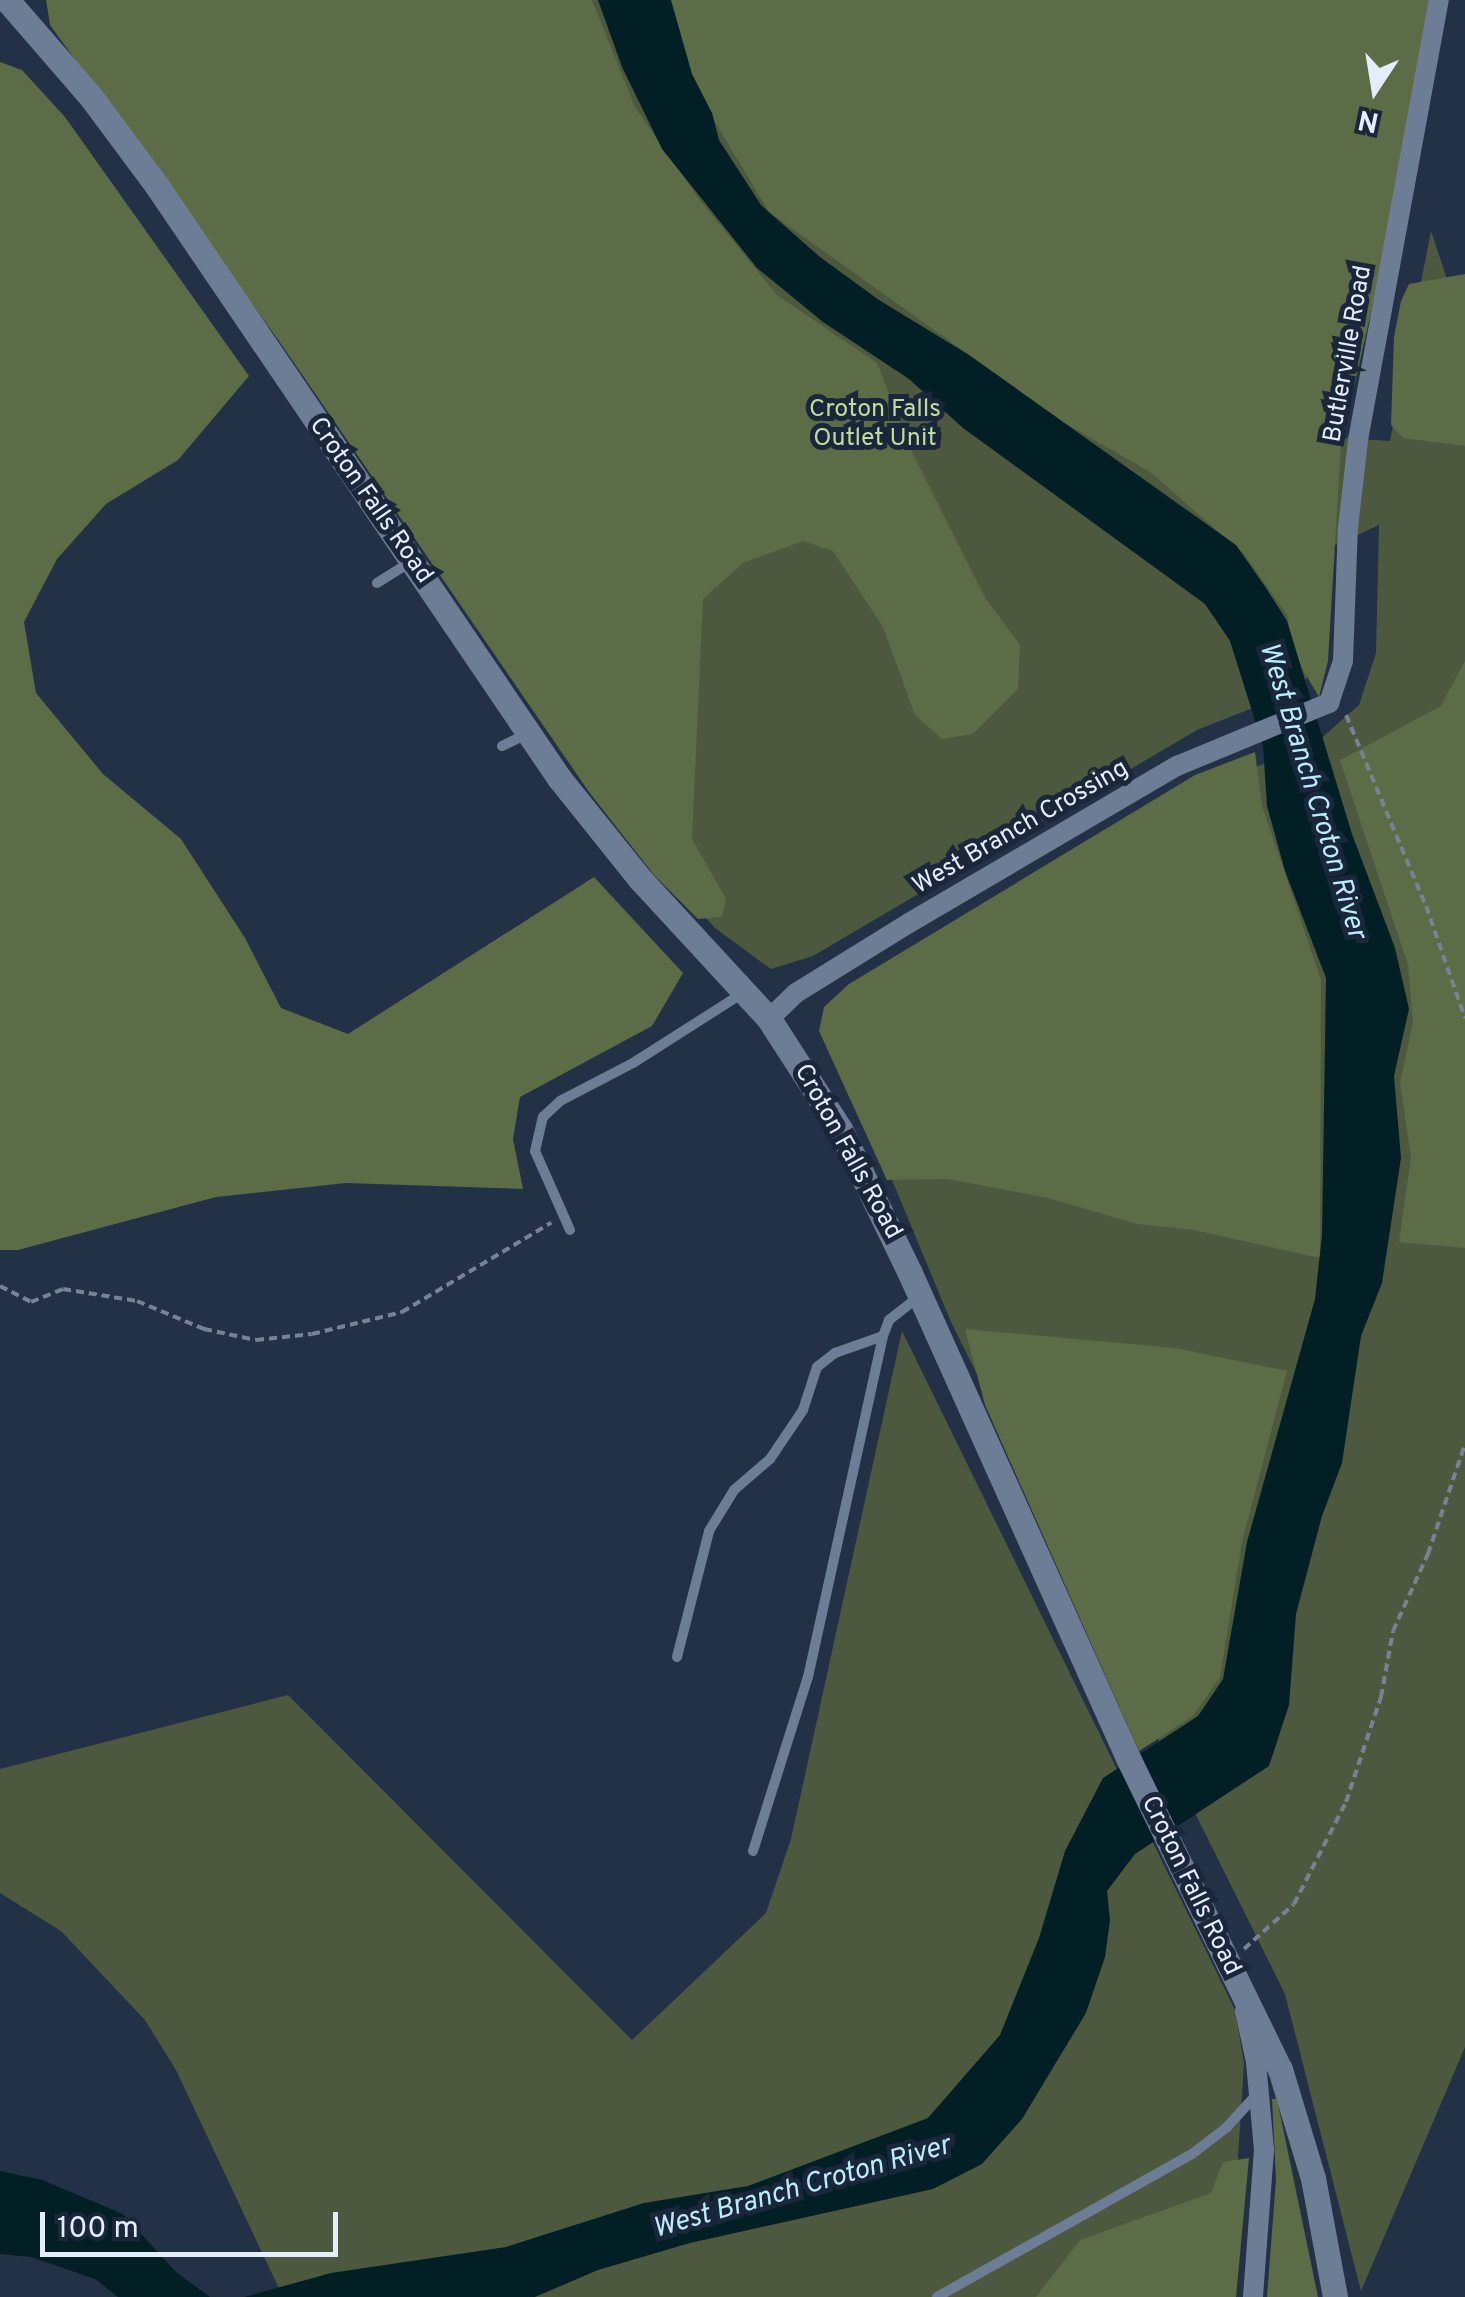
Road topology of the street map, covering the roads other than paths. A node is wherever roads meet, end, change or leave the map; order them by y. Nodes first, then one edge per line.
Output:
1 (7, 0) edge
2 (1439, 0) edge
3 (410, 562) junction
4 (378, 582) dead end
5 (1316, 710) joint
6 (528, 733) junction
7 (502, 746) dead end
8 (744, 992) junction
9 (769, 1019) junction
10 (570, 1230) dead end
11 (920, 1296) junction
12 (883, 1336) junction
13 (677, 1656) dead end
14 (753, 1851) dead end
15 (1240, 1990) junction
16 (1282, 2075) junction
17 (1259, 2091) junction
18 (936, 2297) edge
19 (1253, 2297) edge
20 (1335, 2297) edge

1 - 3 street, Croton Falls Road
2 - 5 street, Butlerville Road
3 - 4 lane
3 - 6 street, Croton Falls Road
5 - 9 street, West Branch Crossing
6 - 7 lane
6 - 8 street, Croton Falls Road
8 - 9 street, Croton Falls Road
8 - 10 lane
9 - 11 street, Croton Falls Road
11 - 12 lane
11 - 15 street, Croton Falls Road
12 - 13 lane
12 - 14 lane
15 - 16 street, Croton Falls Road
15 - 17 street
16 - 17 lane
16 - 20 street, Croton Falls Road
17 - 18 lane
17 - 19 street

